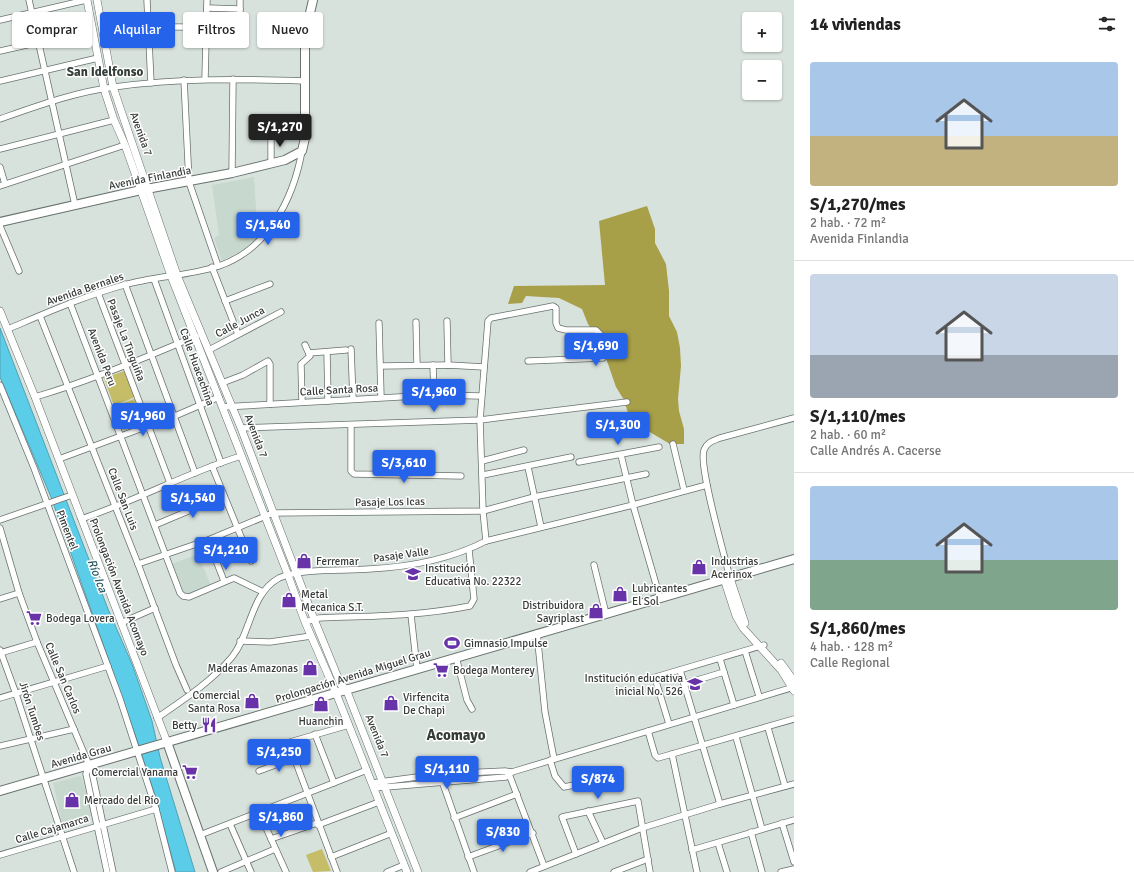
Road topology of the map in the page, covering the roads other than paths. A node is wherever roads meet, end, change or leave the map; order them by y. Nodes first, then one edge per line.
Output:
1 (28, 0) edge
2 (87, 0) edge
3 (97, 0) edge
4 (147, 0) edge
5 (207, 0) edge
6 (240, 0) edge
7 (313, 0) edge
8 (207, 8) junction
9 (240, 9) joint
10 (31, 12) joint
11 (147, 12) edge
12 (207, 12) edge
13 (12, 17) edge
14 (0, 20) edge
15 (93, 30) joint
16 (13, 48) edge
17 (39, 48) edge
18 (149, 48) edge
19 (206, 48) edge
20 (0, 51) edge
21 (98, 58) junction
22 (44, 70) junction
23 (233, 78) junction
24 (205, 79) junction
25 (184, 80) junction
26 (305, 80) junction
27 (0, 81) edge
28 (151, 83) junction
29 (113, 87) junction
30 (104, 89) junction
31 (51, 101) junction
32 (0, 119) edge
33 (114, 120) junction
34 (271, 132) dead end
35 (59, 134) junction
36 (125, 145) junction
37 (0, 149) edge
38 (302, 151) junction
39 (271, 164) junction
40 (66, 165) junction
41 (0, 167) edge
42 (232, 173) junction
43 (189, 182) junction
44 (3, 185) edge
45 (145, 190) junction
46 (75, 205) junction
47 (0, 222) edge
48 (0, 226) edge
49 (218, 266) junction
50 (212, 267) junction
51 (18, 271) dead end
52 (174, 275) junction
53 (154, 279) junction
54 (125, 284) junction
55 (270, 284) dead end
56 (98, 293) junction
57 (225, 301) junction
58 (70, 303) junction
59 (0, 311) edge
60 (281, 312) dead end
61 (40, 316) junction
62 (446, 321) dead end
63 (416, 322) dead end
64 (379, 323) dead end
65 (8, 329) junction
66 (238, 334) junction
67 (196, 336) junction
68 (178, 344) junction
69 (305, 345) dead end
70 (209, 350) junction
71 (326, 352) junction
72 (309, 353) junction
73 (152, 356) junction
74 (528, 361) dead end
75 (448, 364) junction
76 (418, 365) junction
77 (433, 365) junction
78 (125, 366) junction
79 (381, 366) junction
80 (484, 366) junction
81 (99, 376) junction
82 (222, 383) junction
83 (0, 385) edge
84 (70, 387) junction
85 (434, 395) junction
86 (481, 396) junction
87 (36, 397) junction
88 (219, 397) junction
89 (382, 397) junction
90 (353, 399) junction
91 (328, 400) junction
92 (302, 402) junction
93 (627, 402) dead end
94 (270, 404) junction
95 (201, 405) junction
96 (232, 406) junction
97 (223, 407) junction
98 (175, 416) junction
99 (794, 418) edge
100 (480, 420) junction
101 (351, 425) junction
102 (149, 426) junction
103 (241, 428) junction
104 (122, 436) junction
105 (673, 444) dead end
106 (92, 446) junction
107 (659, 447) dead end
108 (524, 450) dead end
109 (621, 455) junction
110 (242, 456) junction
111 (571, 456) dead end
112 (59, 459) junction
113 (482, 461) junction
114 (221, 462) junction
115 (580, 462) dead end
116 (212, 466) junction
117 (528, 466) junction
118 (195, 473) junction
119 (646, 474) dead end
120 (483, 475) junction
121 (461, 476) dead end
122 (627, 478) junction
123 (170, 483) junction
124 (707, 485) junction
125 (684, 490) junction
126 (144, 495) junction
127 (70, 496) junction
128 (224, 496) junction
129 (534, 497) junction
130 (48, 503) junction
131 (633, 505) junction
132 (115, 508) junction
133 (483, 511) junction
134 (273, 513) junction
135 (265, 516) junction
136 (81, 519) junction
137 (0, 520) edge
138 (155, 525) junction
139 (541, 527) junction
140 (0, 528) edge
141 (237, 528) junction
142 (208, 540) junction
143 (486, 541) junction
144 (468, 550) junction
145 (166, 554) junction
146 (794, 559) edge
147 (251, 561) dead end
148 (138, 564) junction
149 (594, 565) dead end
150 (296, 573) junction
151 (288, 575) junction
152 (727, 578) junction
153 (224, 581) junction
154 (263, 592) junction
155 (19, 593) junction
156 (660, 598) junction
157 (0, 599) edge
158 (155, 608) junction
159 (606, 614) junction
160 (411, 615) junction
161 (314, 619) junction
162 (305, 622) junction
163 (121, 623) junction
164 (537, 633) junction
165 (311, 636) junction
166 (240, 641) junction
167 (37, 642) junction
168 (762, 645) junction
169 (744, 651) junction
170 (0, 652) edge
171 (456, 657) junction
172 (720, 659) junction
173 (108, 666) junction
174 (417, 669) junction
175 (680, 670) junction
176 (724, 672) junction
177 (54, 684) junction
178 (684, 684) junction
179 (793, 686) edge
180 (346, 689) junction
181 (187, 690) dead end
182 (336, 693) junction
183 (16, 694) junction
184 (759, 696) junction
185 (0, 698) edge
186 (734, 705) junction
187 (472, 709) dead end
188 (695, 717) junction
189 (157, 718) junction
190 (794, 719) edge
191 (669, 724) junction
192 (349, 725) junction
193 (768, 728) junction
194 (74, 729) junction
195 (648, 731) junction
196 (315, 734) junction
197 (736, 736) junction
198 (31, 740) junction
199 (164, 743) junction
200 (0, 746) edge
201 (703, 746) junction
202 (139, 751) junction
203 (672, 754) junction
204 (294, 758) junction
205 (552, 760) junction
206 (88, 765) junction
207 (367, 770) junction
208 (259, 771) dead end
209 (510, 773) junction
210 (440, 774) junction
211 (44, 778) junction
212 (442, 781) junction
213 (589, 782) dead end
214 (334, 783) junction
215 (384, 784) junction
216 (794, 784) edge
217 (373, 786) junction
218 (785, 786) junction
219 (0, 791) edge
220 (306, 794) junction
221 (516, 794) junction
222 (752, 795) junction
223 (379, 802) junction
224 (720, 804) junction
225 (156, 809) junction
226 (588, 810) junction
227 (260, 812) junction
228 (684, 815) junction
229 (454, 818) junction
230 (794, 820) edge
231 (103, 823) junction
232 (782, 823) junction
233 (230, 824) junction
234 (318, 824) junction
235 (96, 826) junction
236 (642, 828) junction
237 (762, 829) junction
238 (533, 832) junction
239 (751, 832) junction
240 (392, 833) junction
241 (63, 835) junction
242 (200, 835) junction
243 (271, 839) junction
244 (718, 842) junction
245 (604, 843) junction
246 (275, 849) junction
247 (692, 850) junction
248 (576, 854) junction
249 (0, 855) edge
250 (331, 857) junction
251 (468, 857) junction
252 (648, 859) junction
253 (246, 861) junction
254 (794, 862) edge
255 (546, 866) junction
256 (405, 869) edge
257 (794, 869) edge
258 (74, 872) edge
259 (107, 872) edge
260 (113, 872) edge
261 (171, 872) edge
262 (213, 872) edge
263 (221, 872) edge
264 (251, 872) edge
265 (286, 872) edge
266 (337, 872) edge
267 (387, 872) edge
268 (418, 872) edge
269 (474, 872) edge
270 (530, 872) edge
271 (550, 872) edge
272 (614, 872) edge
273 (650, 872) edge
274 (697, 872) edge
275 (727, 872) edge
276 (762, 872) edge
277 (781, 872) edge

1 - 10 street
2 - 10 street
2 - 15 street, Avenida 7
3 - 29 street, Avenida 7
4 - 11 street
5 - 8 street
6 - 9 street
7 - 26 main road
8 - 9 street
8 - 12 street
13 - 14 street
15 - 21 street, Avenida 7
16 - 20 street
17 - 22 street
18 - 28 street
19 - 24 street
21 - 22 street
21 - 30 street, Avenida 7
22 - 27 street
22 - 31 street
23 - 24 street
23 - 26 street
23 - 42 street
24 - 25 street
25 - 28 street
25 - 43 street
26 - 38 main road
28 - 29 street
29 - 30 street
29 - 45 street, Avenida 7
30 - 31 street
30 - 33 street, Avenida 7
31 - 32 street
31 - 35 street
33 - 35 street
33 - 36 street, Avenida 7
34 - 39 street
35 - 37 street
35 - 40 street
36 - 40 street
36 - 45 street, Avenida 7
38 - 39 main road, Avenida Finlandia
38 - 49 street, Avenida Bernales
39 - 42 main road, Avenida Finlandia
40 - 44 street
40 - 46 street
41 - 44 street
42 - 43 main road, Avenida Finlandia
43 - 45 main road, Avenida Finlandia
43 - 49 street
45 - 46 main road, Avenida Finlandia
45 - 52 street, Avenida 7
46 - 47 main road, Avenida Finlandia
48 - 51 street
49 - 50 street, Avenida Bernales
50 - 52 street, Avenida Bernales
50 - 57 street
52 - 53 street, Avenida Bernales
52 - 67 street, Avenida 7
52 - 70 street, Avenida 7
53 - 54 street, Avenida Bernales
53 - 68 street, Calle Huacachina
54 - 56 street, Avenida Bernales
54 - 73 street
55 - 57 street
56 - 58 street, Avenida Bernales
56 - 78 street, Pasaje La Tinguiña
57 - 66 street
58 - 61 street, Avenida Bernales
58 - 81 street, Avenida Peru
59 - 65 street, Prolongación Avenida Acomayo
60 - 66 street, Calle Junca
61 - 65 street, Avenida Bernales
61 - 84 street, Calle San Luis
62 - 75 street
63 - 76 street
64 - 79 street
65 - 87 street, Prolongación Avenida Acomayo
66 - 70 street, Calle Junca
67 - 68 street
67 - 88 street, Avenida 7
68 - 73 street
68 - 95 street, Calle Huacachina
69 - 72 street
70 - 82 street, Avenida 7
71 - 72 street
71 - 90 street
71 - 91 street
72 - 92 street
73 - 78 street
73 - 98 street
74 - 80 street
75 - 77 street
75 - 80 street
76 - 77 street
76 - 79 street
77 - 85 street
78 - 81 street
78 - 102 street, Pasaje La Tinguiña
79 - 89 street
80 - 86 street
81 - 84 street
81 - 104 street, Avenida Peru
82 - 94 street
82 - 96 street, Avenida 7
83 - 130 street, Pimentel
84 - 87 street
84 - 106 street, Calle San Luis
85 - 86 street, Calle Santa Rosa
85 - 89 street, Calle Santa Rosa
86 - 100 street
87 - 112 street, Prolongación Avenida Acomayo
88 - 95 street
88 - 97 street, Avenida 7
89 - 90 street, Calle Santa Rosa
90 - 91 street, Calle Santa Rosa
91 - 92 street, Calle Santa Rosa
92 - 94 street, Calle Santa Rosa
93 - 100 street
94 - 96 street, Calle Santa Rosa
95 - 98 street
95 - 114 street, Calle Huacachina
96 - 97 street, Calle Santa Rosa
96 - 103 street, Avenida 7
97 - 110 street, Avenida 7
98 - 102 street
98 - 118 street
99 - 124 street
100 - 101 street
100 - 113 street
101 - 103 street
101 - 121 street
102 - 104 street
102 - 123 street, Pasaje La Tinguiña
103 - 134 street, Avenida 7
104 - 106 street
104 - 126 street, Avenida Peru
105 - 125 street
106 - 112 street
106 - 132 street, Calle San Luis
107 - 109 street
108 - 113 street
109 - 115 street
109 - 122 street
110 - 114 street
110 - 135 street, Avenida 7
111 - 117 street
112 - 127 street, Prolongación Avenida Acomayo
113 - 120 street
114 - 116 street
116 - 118 street
116 - 128 street
117 - 120 street
117 - 129 street
118 - 123 street
119 - 122 street, Pasaje Los Icas
120 - 133 street
122 - 129 street, Pasaje Los Icas
122 - 131 street
123 - 126 street
124 - 125 street, Pasaje Valle
124 - 152 street
125 - 131 street, Pasaje Valle
126 - 132 street
126 - 138 street, Avenida Peru
127 - 130 street
127 - 136 street, Prolongación Avenida Acomayo
128 - 138 street
128 - 141 street
129 - 133 street, Pasaje Los Icas
129 - 139 street
130 - 137 street
130 - 173 street, Pimentel
131 - 139 street, Pasaje Valle
131 - 156 street
132 - 136 street
132 - 148 street, Calle San Luis
133 - 134 street, Pasaje Los Icas
133 - 143 street
134 - 135 street, Pasaje Los Icas
134 - 150 street, Avenida 7
135 - 141 street, Pasaje Los Icas
135 - 151 street, Avenida 7
136 - 163 street, Prolongación Avenida Acomayo
138 - 145 street, Avenida Peru
139 - 143 street, Pasaje Valle
140 - 155 street, Calle San Carlos
141 - 142 street, Pasaje Los Icas
141 - 147 street
142 - 145 street, Pasaje Los Icas
142 - 153 street
143 - 144 street, Pasaje Valle
144 - 150 street, Pasaje Valle
144 - 160 street
145 - 148 street, Pasaje Los Icas
145 - 153 street, Avenida Peru
146 - 152 main road, Prolongación Avenida Miguel Grau
148 - 158 street, Calle San Luis
149 - 159 street
150 - 151 street, Pasaje Valle
150 - 161 street, Avenida 7
151 - 154 street, Pasaje Valle
151 - 162 street, Avenida 7
152 - 156 main road, Prolongación Avenida Miguel Grau
152 - 168 street
153 - 154 street
154 - 166 street, Pasaje Valle
155 - 157 street
155 - 167 street, Calle San Carlos
156 - 159 main road, Prolongación Avenida Miguel Grau
158 - 163 street
158 - 181 street, Calle San Luis
159 - 164 main road, Prolongación Avenida Miguel Grau
160 - 161 street
160 - 174 street
161 - 162 street
161 - 180 street, Avenida 7
162 - 165 street, Avenida 7
163 - 189 street, Prolongación Avenida Acomayo
164 - 171 main road, Prolongación Avenida Miguel Grau
164 - 205 street
165 - 166 street
165 - 182 street, Avenida 7
166 - 189 street, Pasaje Valle
167 - 170 street
167 - 177 street, Calle San Carlos
168 - 169 street
168 - 179 street
169 - 172 street
169 - 184 street
170 - 183 street, Jirón Tumbes
171 - 174 main road, Prolongación Avenida Miguel Grau
171 - 187 street
172 - 175 street
172 - 176 street
173 - 177 street
173 - 202 street, Pimentel
174 - 180 main road, Prolongación Avenida Miguel Grau
175 - 178 street
175 - 191 street
176 - 178 street
176 - 186 street
177 - 183 street
177 - 194 street, Calle San Carlos
178 - 188 street
179 - 184 street
180 - 182 main road, Prolongación Avenida Miguel Grau
180 - 215 street, Avenida 7
182 - 192 street, Avenida 7
182 - 199 main road, Prolongación Avenida Miguel Grau
183 - 185 street
183 - 198 street, Jirón Tumbes
184 - 186 street
186 - 188 street
188 - 191 street
188 - 201 street
189 - 199 street, Prolongación Avenida Acomayo
190 - 193 street
191 - 195 street
192 - 196 street
192 - 207 street, Avenida 7
193 - 197 street
193 - 218 street
194 - 198 street
194 - 206 street, Calle San Carlos
195 - 203 street
195 - 205 street
196 - 204 street
196 - 214 street
197 - 201 street
197 - 222 street
198 - 200 street
198 - 211 street, Jirón Tumbes
199 - 202 main road, Avenida Grau
199 - 242 main road, Prolongación Avenida Acomayo
201 - 203 street
201 - 224 street
202 - 206 main road, Avenida Grau
202 - 225 street, Pimentel
203 - 228 street
204 - 208 street
204 - 220 street
205 - 209 street
205 - 213 street
206 - 211 main road, Avenida Grau
206 - 231 street, Calle San Carlos
206 - 235 street
207 - 214 street
207 - 217 street, Avenida 7
209 - 210 street
209 - 212 street
209 - 221 street
210 - 212 street
210 - 215 street
211 - 219 main road, Avenida Grau
211 - 241 street, Jirón Tumbes
212 - 215 street
212 - 229 street
214 - 220 street
215 - 217 street
215 - 268 street, Avenida 7
216 - 218 street
217 - 223 street, Avenida 7
218 - 222 street
220 - 227 street
220 - 234 street
221 - 229 street
221 - 238 street
222 - 224 street
222 - 237 street
223 - 234 street
223 - 240 street, Avenida 7
224 - 228 street
225 - 231 street, Calle Cajamarca
225 - 261 street, Pimentel
226 - 236 street
226 - 245 street
226 - 248 street
227 - 233 street
227 - 243 street
228 - 236 street
228 - 247 street
229 - 251 street
230 - 232 street
231 - 235 street, Calle Cajamarca
231 - 260 street, Calle San Carlos
232 - 237 street
232 - 254 street
233 - 242 street
233 - 253 street
234 - 243 street
234 - 250 street
235 - 241 street, Calle Cajamarca
235 - 259 street
236 - 245 street
236 - 252 street
237 - 239 street
238 - 251 street
238 - 255 street
239 - 244 street
239 - 276 street
240 - 250 street
240 - 256 street, Avenida 7
241 - 249 street, Calle Cajamarca
241 - 258 street, Jirón Tumbes
242 - 262 main road, Prolongación Avenida Acomayo
243 - 246 street
244 - 247 street
244 - 275 street
245 - 248 street
246 - 253 street
246 - 265 street
247 - 274 street
248 - 255 street
250 - 266 street
251 - 269 street
252 - 272 street
252 - 273 street
253 - 263 street
253 - 264 street
255 - 270 street
255 - 271 street
256 - 267 street
257 - 277 street

